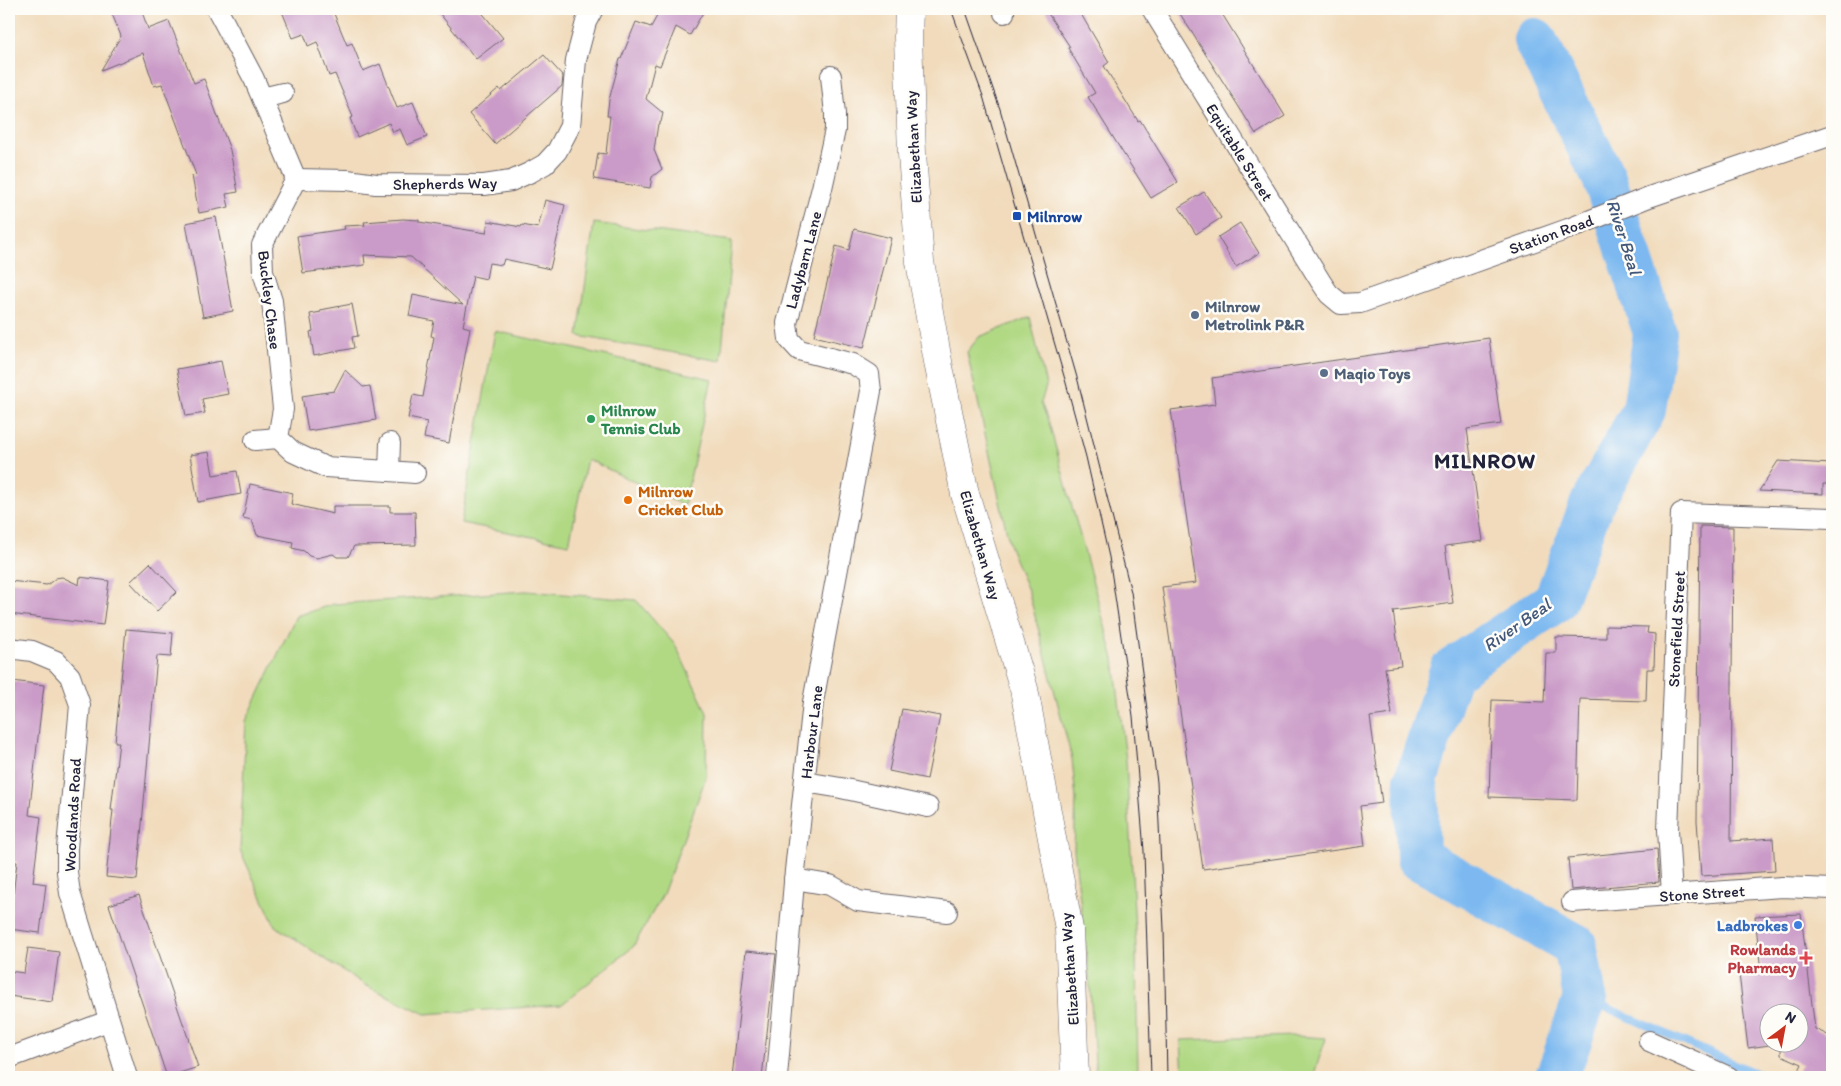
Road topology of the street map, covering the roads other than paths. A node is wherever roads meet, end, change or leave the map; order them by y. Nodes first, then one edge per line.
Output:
1 (217, 9) edge
2 (593, 9) edge
3 (909, 9) edge
4 (1152, 9) edge
5 (830, 76) dead end
6 (283, 93) dead end
7 (262, 98) junction
8 (1832, 134) edge
9 (296, 179) junction
10 (1329, 294) joint
11 (872, 391) joint
12 (278, 438) junction
13 (255, 440) dead end
14 (390, 443) dead end
15 (389, 471) junction
16 (414, 473) dead end
17 (1832, 518) edge
18 (9, 648) edge
19 (805, 782) junction
20 (928, 807) dead end
21 (794, 879) junction
22 (1832, 888) edge
23 (1672, 895) junction
24 (1572, 902) dead end
25 (947, 912) dead end
26 (108, 1020) junction
27 (1649, 1041) dead end
28 (9, 1058) edge
29 (127, 1077) edge
30 (777, 1077) edge
31 (1075, 1077) edge
32 (1729, 1077) edge

1 - 7 street
2 - 9 street, Shepherds Way
3 - 31 main road, Elizabethan Way
4 - 10 street, Equitable Street
5 - 11 street, Ladybarn Lane
6 - 7 street
7 - 9 street
8 - 10 street, Station Road
9 - 12 street, Buckley Chase
11 - 19 street, Harbour Lane
12 - 13 street
12 - 15 street
14 - 15 street
15 - 16 street
17 - 23 street, Stonefield Street
18 - 26 street, Woodlands Road
19 - 20 street
19 - 21 street, Harbour Lane
21 - 25 street
21 - 30 street, Harbour Lane
22 - 23 street, Stone Street
23 - 24 street, Stone Street
26 - 28 street
26 - 29 street, Woodlands Road
27 - 32 street

